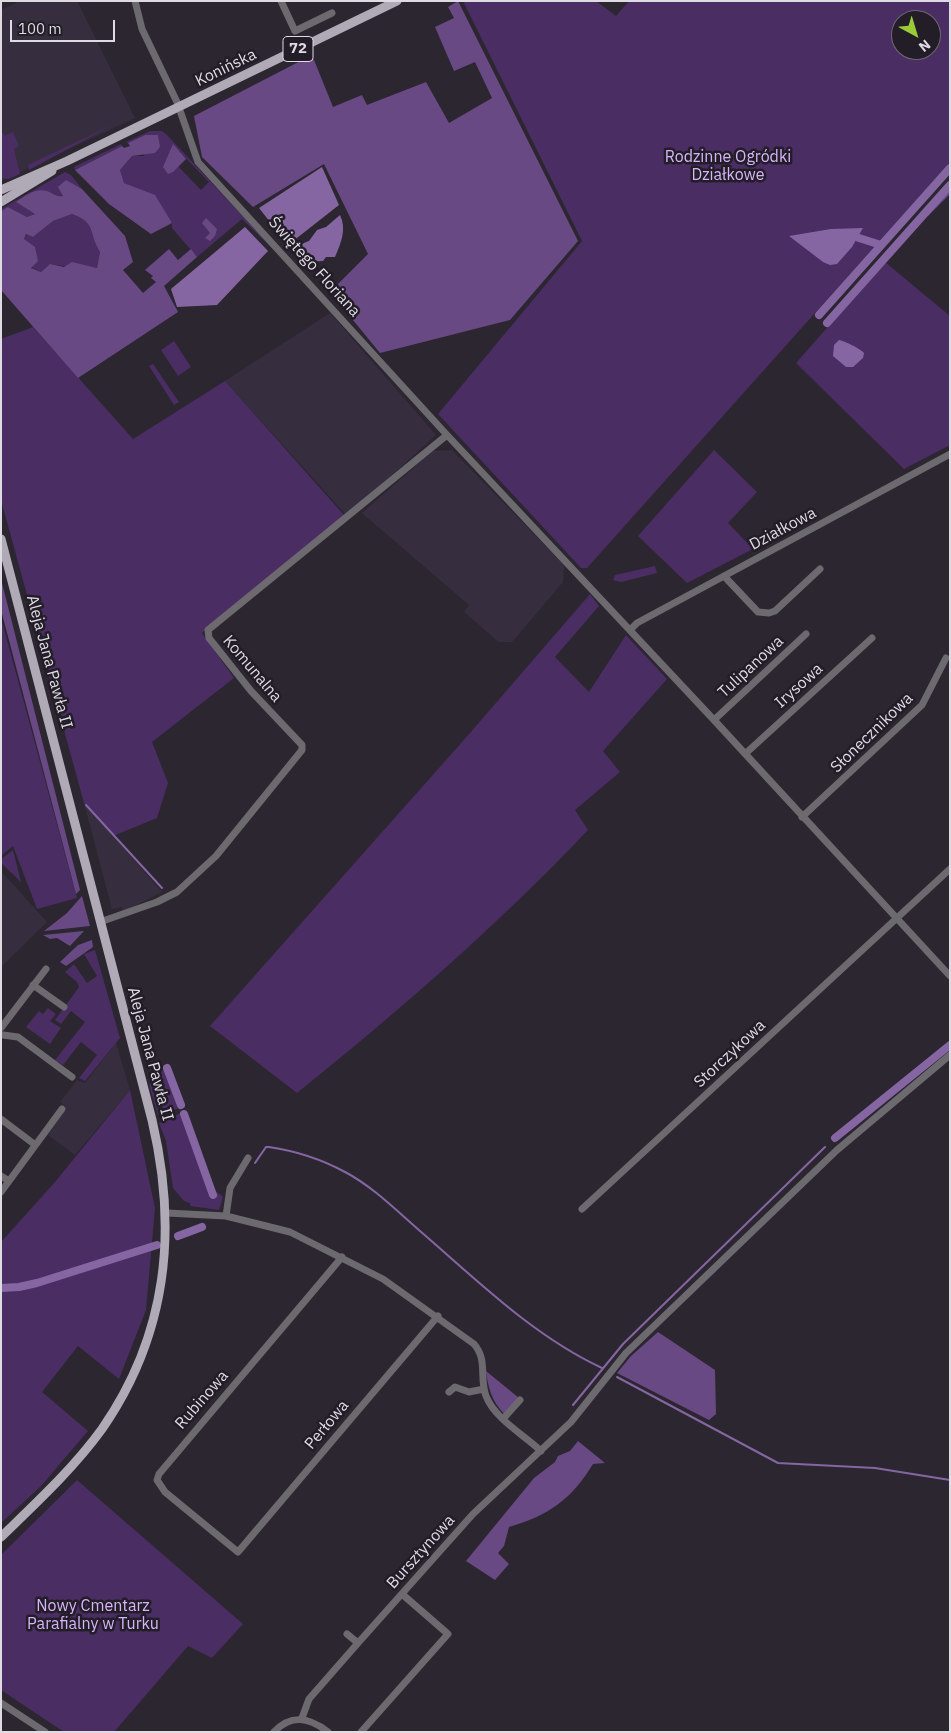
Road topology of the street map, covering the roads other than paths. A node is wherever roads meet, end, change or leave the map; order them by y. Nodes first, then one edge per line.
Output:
1 (135, 1) edge
2 (281, 1) edge
3 (397, 1) edge
4 (332, 13) dead end
5 (178, 108) junction
6 (67, 161) junction
7 (1, 191) edge
8 (10, 196) junction
9 (1, 202) edge
10 (447, 435) junction
11 (950, 454) edge
12 (1, 539) edge
13 (820, 569) dead end
14 (724, 576) junction
15 (630, 630) junction
16 (806, 634) dead end
17 (872, 638) dead end
18 (946, 658) dead end
19 (714, 720) junction
20 (745, 754) junction
21 (802, 817) junction
22 (950, 869) edge
23 (896, 919) junction
24 (100, 922) junction
25 (46, 969) dead end
26 (950, 976) edge
27 (33, 985) junction
28 (64, 1007) dead end
29 (2, 1033) edge
30 (950, 1055) edge
31 (72, 1077) dead end
32 (62, 1109) dead end
33 (1, 1119) edge
34 (34, 1144) junction
35 (248, 1158) dead end
36 (1, 1176) edge
37 (9, 1181) junction
38 (1, 1192) edge
39 (582, 1209) dead end
40 (166, 1213) junction
41 (226, 1216) junction
42 (342, 1257) junction
43 (438, 1316) junction
44 (484, 1389) junction
45 (449, 1392) dead end
46 (520, 1400) dead end
47 (503, 1419) junction
48 (541, 1451) junction
49 (1, 1537) edge
50 (238, 1552) joint
51 (402, 1594) junction
52 (347, 1634) dead end
53 (358, 1643) junction
54 (1, 1703) edge
55 (302, 1718) junction
56 (45, 1732) edge
57 (274, 1732) edge
58 (328, 1732) edge
59 (361, 1732) edge

1 - 5 street, Świętego Floriana
2 - 4 street
3 - 5 main road, Konińska / 72
5 - 6 main road, Konińska / 72
5 - 10 street, Świętego Floriana
6 - 7 main road, Konińska / 72
6 - 8 main road, Konińska / 72
7 - 8 street
8 - 9 main road, Konińska / 72
10 - 15 street
10 - 24 street, Komunalna
11 - 14 street, Działkowa
12 - 24 main road, Aleja Jana Pawła II
13 - 14 street
14 - 15 street, Działkowa
15 - 19 street
16 - 19 street, Tulipanowa
17 - 20 street, Irysowa
18 - 21 street, Słonecznikowa
19 - 20 street
20 - 21 street
21 - 23 street
22 - 23 street, Storczykowa
23 - 26 street
23 - 39 street, Storczykowa
24 - 40 main road, Aleja Jana Pawła II
25 - 27 street
27 - 28 street
27 - 29 street
29 - 31 street
30 - 48 street, Bursztynowa
32 - 34 street
33 - 34 street
34 - 37 street
35 - 41 street
36 - 37 street
37 - 38 street
40 - 41 street
40 - 49 main road, Aleja Jana Pawła II
41 - 42 street
42 - 43 street
42 - 50 street, Rubinowa
43 - 44 street
43 - 50 street, Perłowa
44 - 45 street
44 - 47 street
46 - 47 street
47 - 48 street
48 - 51 street, Bursztynowa
51 - 53 street, Bursztynowa
51 - 59 street
52 - 53 street
53 - 55 street, Bursztynowa
54 - 56 street
55 - 57 street
55 - 58 street

